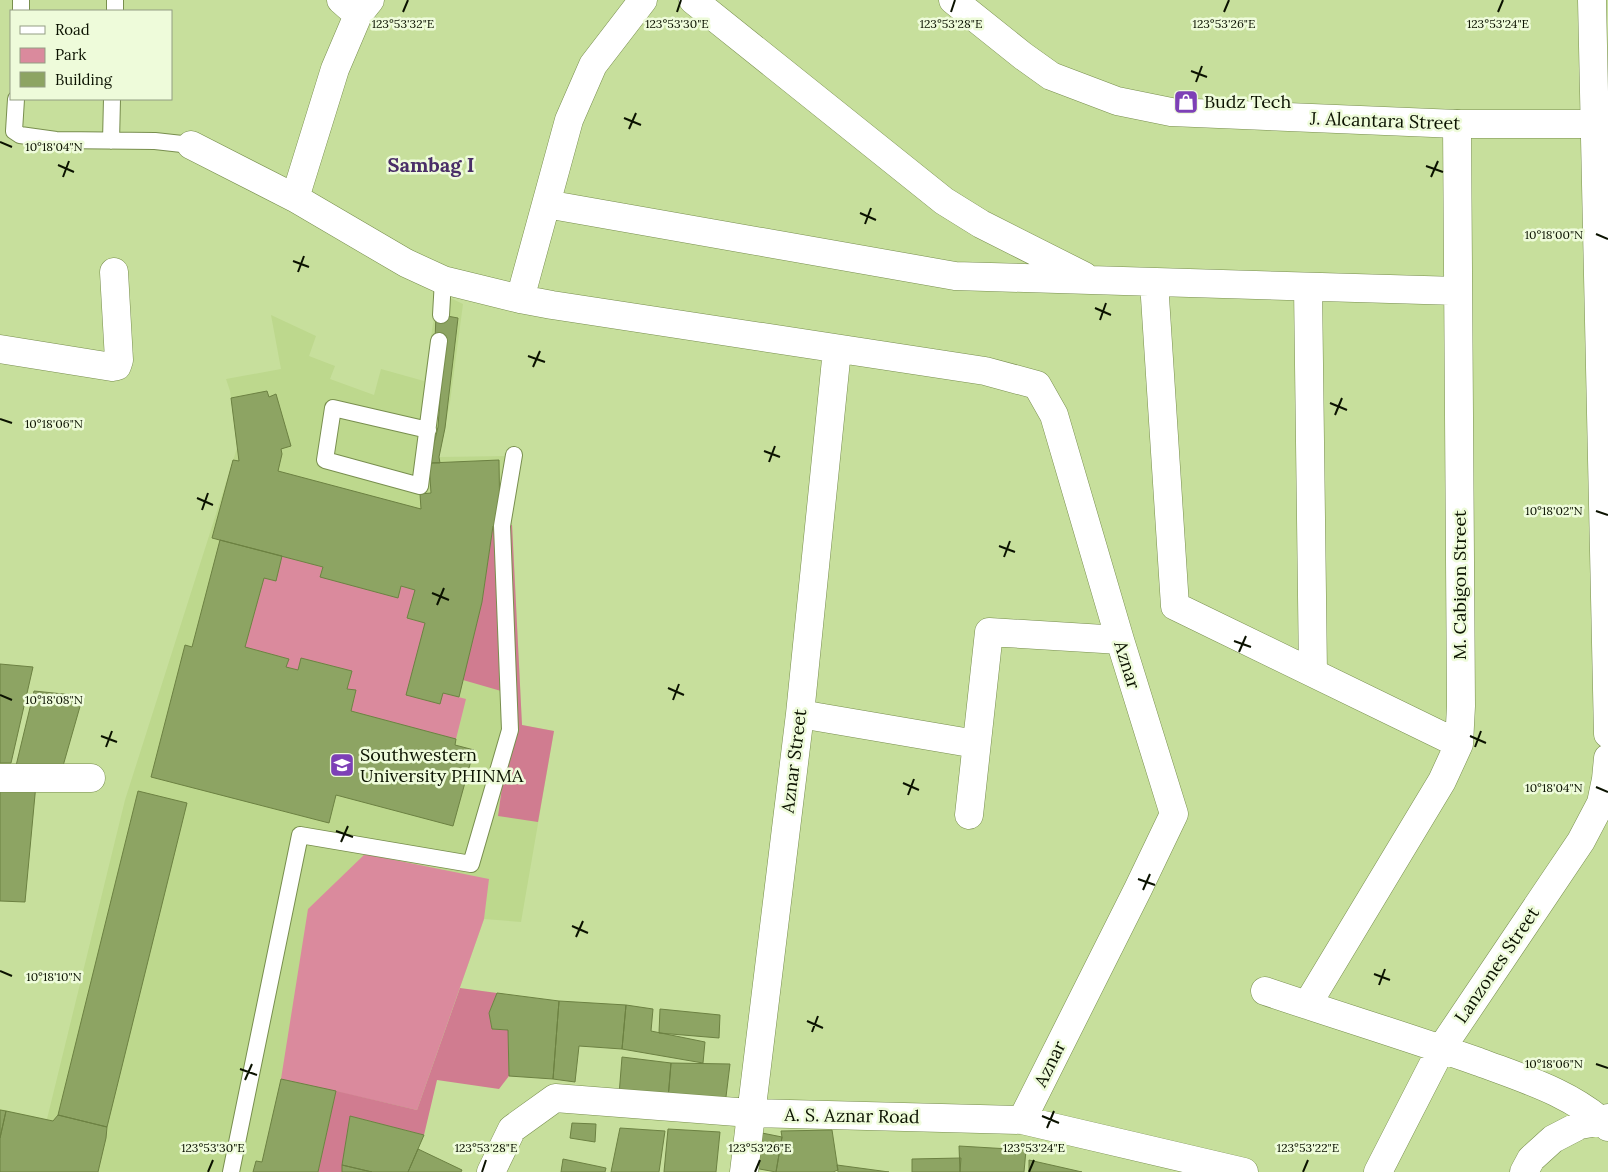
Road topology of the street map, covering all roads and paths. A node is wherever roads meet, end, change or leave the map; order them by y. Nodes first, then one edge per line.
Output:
1 (642, 0) edge
2 (693, 0) edge
3 (954, 0) edge
4 (1592, 0) edge
5 (357, 5) edge
6 (16, 100) edge
7 (112, 100) edge
8 (1457, 124) junction
9 (1601, 124) edge
10 (111, 140) junction
11 (191, 145) joint
12 (295, 198) junction
13 (546, 204) junction
14 (114, 272) dead end
15 (443, 280) junction
16 (1092, 280) junction
17 (1154, 282) junction
18 (1308, 287) junction
19 (1458, 291) junction
20 (520, 299) junction
21 (441, 315) dead end
22 (438, 341) dead end
23 (0, 349) edge
24 (837, 350) junction
25 (428, 430) junction
26 (514, 455) dead end
27 (1606, 582) edge
28 (1120, 640) junction
29 (1314, 673) junction
30 (800, 714) junction
31 (1608, 734) edge
32 (976, 744) junction
33 (1459, 744) junction
34 (1608, 758) edge
35 (0, 778) edge
36 (92, 778) dead end
37 (969, 815) dead end
38 (1265, 991) dead end
39 (1308, 1005) junction
40 (1441, 1049) junction
41 (750, 1113) junction
42 (1022, 1120) junction
43 (1606, 1122) edge
44 (231, 1172) edge
45 (491, 1172) edge
46 (744, 1172) edge
47 (1244, 1172) edge
48 (1378, 1172) edge
49 (1524, 1172) edge

1 - 13 street
2 - 16 street
3 - 8 street, J. Alcantara Street
4 - 9 street
5 - 12 street
6 - 10 lane
7 - 10 lane
8 - 9 street, J. Alcantara Street
8 - 19 street, M. Cabigon Street
9 - 27 street
10 - 11 lane
11 - 12 street, Aznar
12 - 15 street, Aznar
13 - 16 street
13 - 20 street
14 - 23 street
15 - 20 street, Aznar
15 - 21 lane
16 - 17 street
17 - 18 street
17 - 29 street
18 - 19 street
18 - 29 street
19 - 33 street, M. Cabigon Street
20 - 24 street, Aznar
22 - 25 lane
24 - 28 street, Aznar
24 - 30 street, Aznar Street
25 - 25 lane
26 - 44 lane
27 - 31 street
28 - 32 street
28 - 42 street, Aznar
29 - 33 street
30 - 32 street
30 - 41 street, Aznar Street
32 - 37 street
33 - 39 street, M. Cabigon Street
34 - 40 street, Lanzones Street
35 - 36 street
38 - 39 street
39 - 40 street
40 - 43 street
40 - 48 street, Lanzones Street
41 - 42 street, A. S. Aznar Road
41 - 45 street, A. S. Aznar Road
41 - 46 street, Aznar Street
42 - 47 street, A. S. Aznar Road
43 - 49 street

